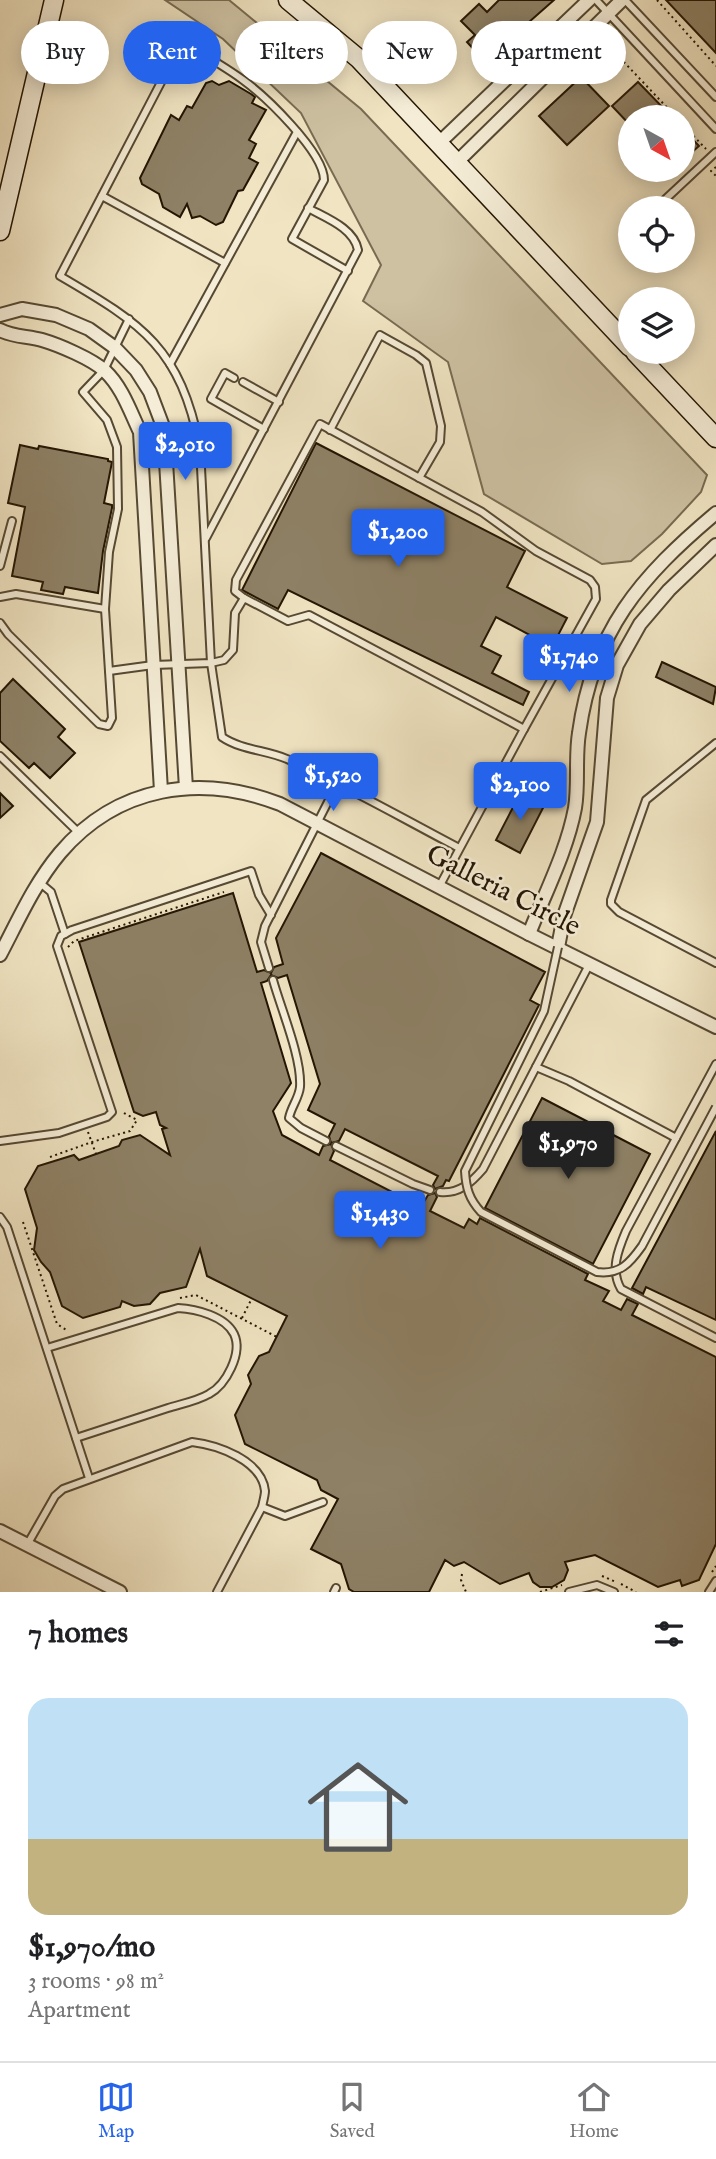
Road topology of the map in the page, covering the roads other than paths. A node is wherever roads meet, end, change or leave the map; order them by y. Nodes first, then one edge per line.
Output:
1 (54, 0) edge
2 (288, 0) edge
3 (589, 0) edge
4 (596, 0) edge
5 (623, 0) edge
6 (608, 13) junction
7 (716, 97) edge
8 (716, 129) edge
9 (297, 132) junction
10 (439, 143) junction
11 (716, 152) edge
12 (457, 162) junction
13 (102, 196) junction
14 (669, 196) edge
15 (308, 208) junction
16 (1, 222) edge
17 (225, 264) junction
18 (348, 271) junction
19 (0, 315) edge
20 (129, 318) junction
21 (0, 330) edge
22 (618, 333) edge
23 (114, 347) junction
24 (170, 364) junction
25 (646, 364) edge
26 (104, 370) junction
27 (233, 377) dead end
28 (243, 382) dead end
29 (279, 402) junction
30 (264, 429) junction
31 (330, 430) junction
32 (716, 438) edge
33 (419, 478) junction
34 (716, 513) edge
35 (12, 521) dead end
36 (205, 540) junction
37 (716, 545) edge
38 (0, 566) edge
39 (0, 597) edge
40 (244, 598) junction
41 (105, 609) junction
42 (0, 623) edge
43 (178, 663) junction
44 (211, 663) junction
45 (153, 665) junction
46 (109, 671) junction
47 (524, 729) junction
48 (716, 743) edge
49 (0, 756) edge
50 (337, 784) junction
51 (186, 788) junction
52 (161, 791) junction
53 (316, 822) junction
54 (79, 833) junction
55 (459, 848) junction
56 (39, 882) junction
57 (439, 887) junction
58 (271, 915) junction
59 (65, 934) junction
60 (529, 934) junction
61 (558, 947) junction
62 (0, 956) edge
63 (590, 963) junction
64 (716, 963) edge
65 (269, 968) dead end
66 (273, 979) dead end
67 (716, 1027) edge
68 (716, 1064) edge
69 (536, 1067) junction
70 (716, 1107) edge
71 (676, 1138) junction
72 (0, 1141) edge
73 (326, 1141) dead end
74 (336, 1146) dead end
75 (430, 1190) dead end
76 (439, 1192) dead end
77 (0, 1217) edge
78 (716, 1338) edge
79 (47, 1348) junction
80 (76, 1438) junction
81 (89, 1478) junction
82 (323, 1502) dead end
83 (262, 1507) junction
84 (0, 1531) edge
85 (27, 1545) junction
86 (716, 1581) edge
87 (120, 1592) edge
88 (217, 1592) edge
89 (569, 1592) edge
90 (614, 1592) edge
91 (709, 1592) edge

1 - 16 main road
2 - 10 main road
3 - 10 street
4 - 6 lane
5 - 6 street
5 - 7 lane
6 - 8 lane
6 - 12 street
9 - 13 lane
9 - 15 lane
9 - 17 lane
10 - 12 main road
11 - 14 lane
12 - 22 main road
13 - 17 lane
13 - 20 lane
15 - 18 lane
15 - 18 lane
17 - 24 lane
18 - 29 lane
19 - 23 street
20 - 23 lane
20 - 24 lane
21 - 26 street
23 - 26 lane
23 - 43 street
24 - 36 lane
25 - 32 main road
26 - 41 lane
26 - 45 street
27 - 30 lane
28 - 29 lane
29 - 30 lane
30 - 36 lane
31 - 33 lane
31 - 33 lane
31 - 40 lane
33 - 47 lane
34 - 60 street
35 - 38 lane
36 - 44 lane
37 - 61 street
39 - 41 lane
40 - 44 lane
40 - 47 lane
41 - 46 lane
42 - 46 lane
43 - 44 lane
43 - 45 lane
43 - 51 street
44 - 50 lane
45 - 46 lane
45 - 52 street
47 - 55 lane
48 - 64 lane
49 - 54 lane
50 - 53 lane
50 - 55 lane
51 - 52 street, Galleria Circle
51 - 53 street, Galleria Circle
52 - 54 street, Galleria Circle
53 - 57 street, Galleria Circle
53 - 58 lane
54 - 56 street, Galleria Circle
55 - 57 lane
56 - 59 lane
56 - 62 street, Galleria Circle
57 - 60 street, Galleria Circle
58 - 59 lane
58 - 65 lane
59 - 72 lane
60 - 61 street, Galleria Circle
61 - 63 street, Galleria Circle
61 - 70 lane, bridge
63 - 67 street, Galleria Circle
63 - 69 lane
66 - 73 lane
68 - 71 lane
69 - 71 lane
69 - 76 lane
71 - 78 lane
74 - 75 lane
77 - 79 lane
79 - 80 lane
79 - 80 lane
80 - 81 lane
81 - 83 lane
81 - 85 lane
82 - 83 lane
83 - 88 lane
84 - 85 street
85 - 87 street
86 - 91 lane
89 - 90 lane

